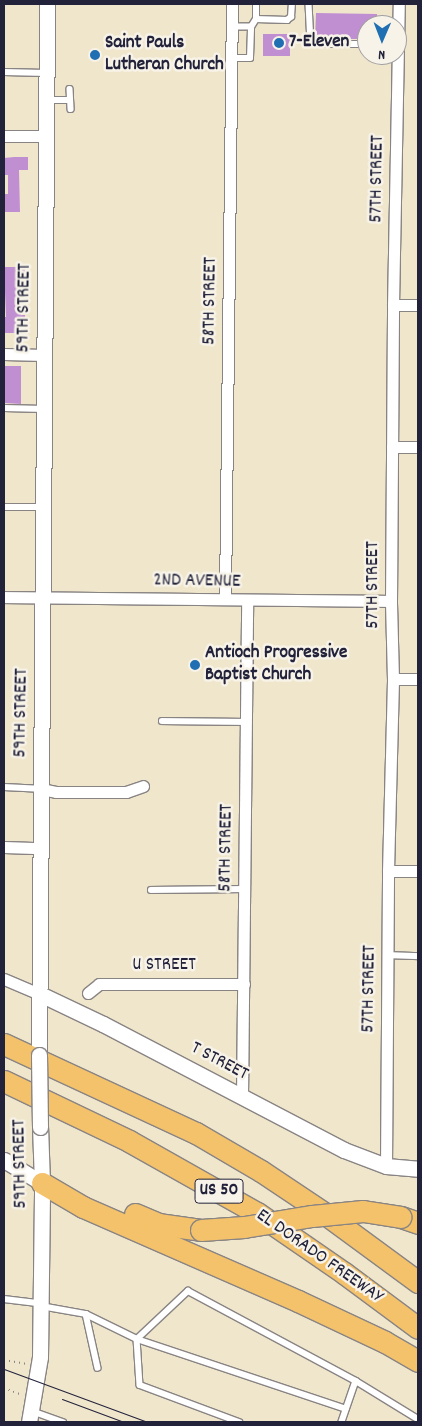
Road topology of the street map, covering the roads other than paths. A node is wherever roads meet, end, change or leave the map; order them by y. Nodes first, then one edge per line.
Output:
1 (48, 4) edge
2 (232, 4) edge
3 (256, 4) edge
4 (292, 4) edge
5 (310, 4) edge
6 (256, 19) junction
7 (232, 27) junction
8 (251, 27) junction
9 (357, 44) edge
10 (232, 58) junction
11 (397, 65) edge
12 (4, 72) edge
13 (46, 73) junction
14 (70, 89) dead end
15 (45, 100) junction
16 (70, 100) junction
17 (70, 109) dead end
18 (4, 136) edge
19 (45, 136) junction
20 (393, 305) junction
21 (418, 305) edge
22 (4, 354) edge
23 (44, 355) junction
24 (4, 408) edge
25 (44, 409) junction
26 (392, 447) junction
27 (418, 447) edge
28 (4, 507) edge
29 (43, 507) junction
30 (4, 597) edge
31 (42, 598) junction
32 (225, 599) junction
33 (247, 600) junction
34 (391, 601) junction
35 (393, 679) junction
36 (418, 679) edge
37 (162, 720) dead end
38 (246, 722) junction
39 (143, 786) dead end
40 (4, 787) edge
41 (41, 789) junction
42 (4, 847) edge
43 (41, 848) junction
44 (418, 870) edge
45 (388, 871) junction
46 (244, 889) junction
47 (151, 890) dead end
48 (388, 955) junction
49 (418, 956) edge
50 (4, 979) edge
51 (244, 984) junction
52 (88, 993) dead end
53 (40, 994) junction
54 (4, 1044) edge
55 (4, 1081) edge
56 (242, 1098) junction
57 (4, 1160) edge
58 (386, 1166) junction
59 (418, 1169) edge
60 (42, 1183) junction
61 (410, 1220) edge
62 (418, 1282) edge
63 (4, 1299) edge
64 (41, 1305) junction
65 (86, 1314) junction
66 (418, 1328) edge
67 (137, 1339) junction
68 (418, 1361) edge
69 (98, 1368) dead end
70 (356, 1381) junction
71 (346, 1409) junction
72 (31, 1410) edge
73 (418, 1419) edge
74 (63, 1422) edge
75 (239, 1422) edge
76 (342, 1422) edge

1 - 13 street, 59TH STREET
2 - 7 street, 58TH STREET
3 - 6 lane
4 - 6 lane
5 - 9 lane
6 - 8 lane
7 - 8 lane
7 - 10 street, 58TH STREET
8 - 10 lane
10 - 32 street, 58TH STREET
11 - 20 street, 57TH STREET
12 - 13 lane
13 - 15 street, 59TH STREET
14 - 16 lane
15 - 16 lane
15 - 19 street, 59TH STREET
16 - 17 lane
18 - 19 street
19 - 23 street, 59TH STREET
20 - 21 street
20 - 26 street, 57TH STREET
22 - 23 street
23 - 25 street, 59TH STREET
24 - 25 lane
25 - 29 street, 59TH STREET
26 - 27 street
26 - 34 street, 57TH STREET
28 - 29 lane
29 - 31 street, 59TH STREET
30 - 31 street, 2ND AVENUE
31 - 32 street, 2ND AVENUE
31 - 41 street, 59TH STREET
32 - 33 street, 2ND AVENUE
33 - 34 street, 2ND AVENUE
33 - 38 street, 58TH STREET
34 - 35 street, 57TH STREET
35 - 36 street
35 - 45 street, 57TH STREET
37 - 38 lane
38 - 46 street, 58TH STREET
39 - 41 street
40 - 41 lane
41 - 43 street, 59TH STREET
42 - 43 street
43 - 53 street, 59TH STREET
44 - 45 street
45 - 48 street, 57TH STREET
46 - 47 lane
46 - 51 street, 58TH STREET
48 - 49 lane
48 - 58 street, 57TH STREET
50 - 53 street, T STREET
51 - 52 street, U STREET
51 - 56 street, 58TH STREET
53 - 56 street, T STREET
53 - 60 street, 59TH STREET, bridge
54 - 62 highway, EL DORADO FREEWAY / US 50
55 - 66 highway, EL DORADO FREEWAY / US 50
56 - 58 street, T STREET
57 - 60 street
58 - 59 street, T STREET
60 - 61 highway, bridge
60 - 64 street, 59TH STREET
60 - 68 highway
63 - 64 lane
64 - 65 lane
64 - 72 street, 59TH STREET
65 - 67 lane
65 - 69 lane
67 - 70 lane
67 - 71 lane
67 - 75 lane
70 - 71 lane
70 - 73 lane
71 - 76 lane
72 - 74 lane

